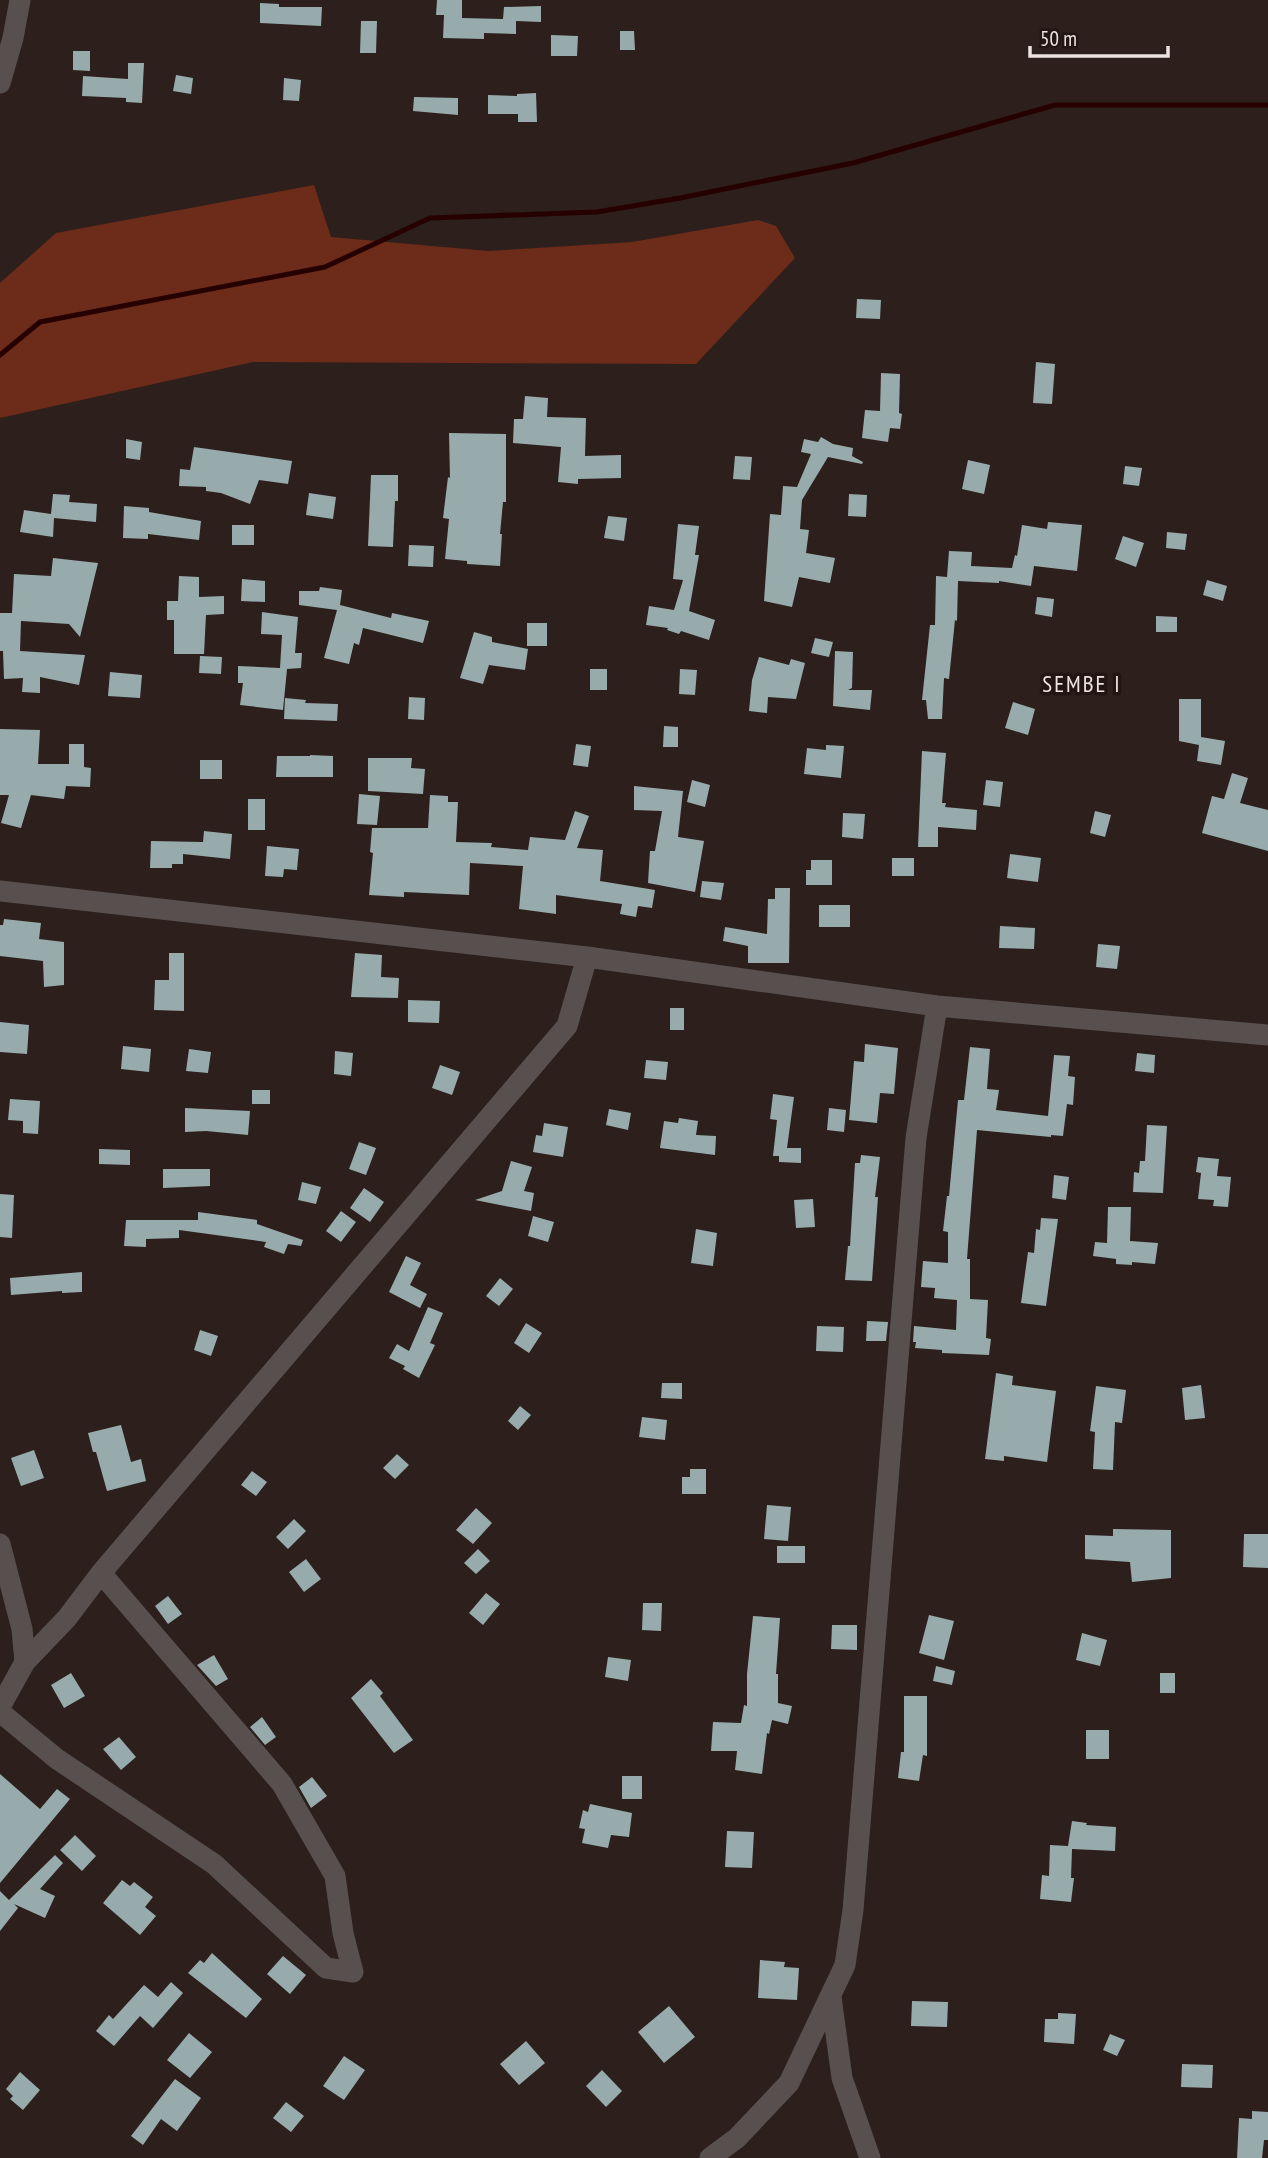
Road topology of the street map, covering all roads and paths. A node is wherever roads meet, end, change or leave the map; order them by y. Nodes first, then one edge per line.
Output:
1 (20, 0) edge
2 (0, 83) edge
3 (0, 891) edge
4 (587, 957) junction
5 (937, 1006) junction
6 (1268, 1035) edge
7 (0, 1544) edge
8 (101, 1573) junction
9 (25, 1662) junction
10 (0, 1707) edge
11 (0, 1712) edge
12 (831, 1997) junction
13 (710, 2158) edge
14 (870, 2158) edge

1 - 2 street
3 - 4 street
4 - 5 street
4 - 8 street
5 - 6 street
5 - 12 street
7 - 9 street
8 - 9 street
8 - 11 street
9 - 10 street
12 - 13 street
12 - 14 street

